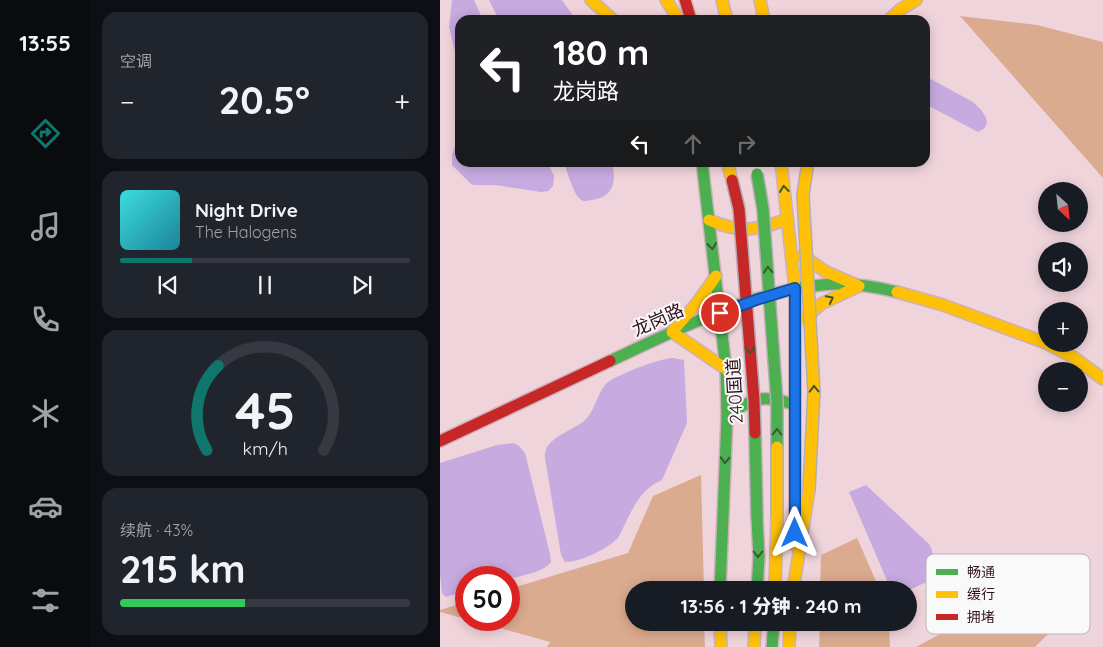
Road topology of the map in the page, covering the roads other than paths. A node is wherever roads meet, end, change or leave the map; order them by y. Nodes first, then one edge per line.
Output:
1 (591, 0) edge
2 (685, 0) edge
3 (722, 0) edge
4 (760, 0) edge
5 (916, 0) edge
6 (608, 15) edge
7 (690, 15) edge
8 (726, 15) edge
9 (763, 15) edge
10 (895, 15) edge
11 (703, 167) edge
12 (728, 167) edge
13 (782, 167) edge
14 (807, 167) edge
15 (756, 168) edge
16 (787, 219) junction
17 (709, 220) junction
18 (790, 244) junction
19 (716, 276) junction
20 (859, 286) junction
21 (795, 288) junction
22 (720, 313) junction
23 (672, 332) junction
24 (795, 332) junction
25 (1038, 340) edge
26 (1063, 352) edge
27 (726, 369) junction
28 (1103, 379) edge
29 (795, 405) junction
30 (727, 417) junction
31 (440, 441) edge
32 (795, 570) junction
33 (720, 581) edge
34 (758, 581) edge
35 (775, 581) edge
36 (794, 581) edge
37 (720, 631) edge
38 (755, 631) edge
39 (773, 631) edge
40 (790, 631) edge
41 (721, 647) edge
42 (754, 647) edge
43 (772, 647) edge
44 (789, 647) edge

1 - 6 main road
2 - 7 main road
3 - 8 main road
4 - 9 main road
5 - 10 main road
11 - 17 main road
12 -> 34 main road, 240国道, bridge
16 -> 13 main road
32 -> 14 main road, bridge
35 -> 15 main road, bridge
16 - 17 main road
16 - 18 main road
17 -> 19 main road
18 - 20 main road
18 - 21 main road
19 - 22 main road
19 - 23 main road
20 - 21 main road, 龙岗路
24 -> 20 main road
20 - 25 main road, 龙岗路
21 - 22 main road, 龙岗路
21 - 24 main road
22 - 23 main road, 龙岗路
22 - 27 main road
23 - 27 main road
23 - 31 main road, 龙岗路
24 - 29 main road
26 - 28 main road, 龙岗路
27 - 30 main road
29 - 30 main road
29 - 32 main road
30 -> 33 main road
32 - 36 main road
37 - 41 main road
38 - 42 main road
39 - 43 main road
40 - 44 main road

